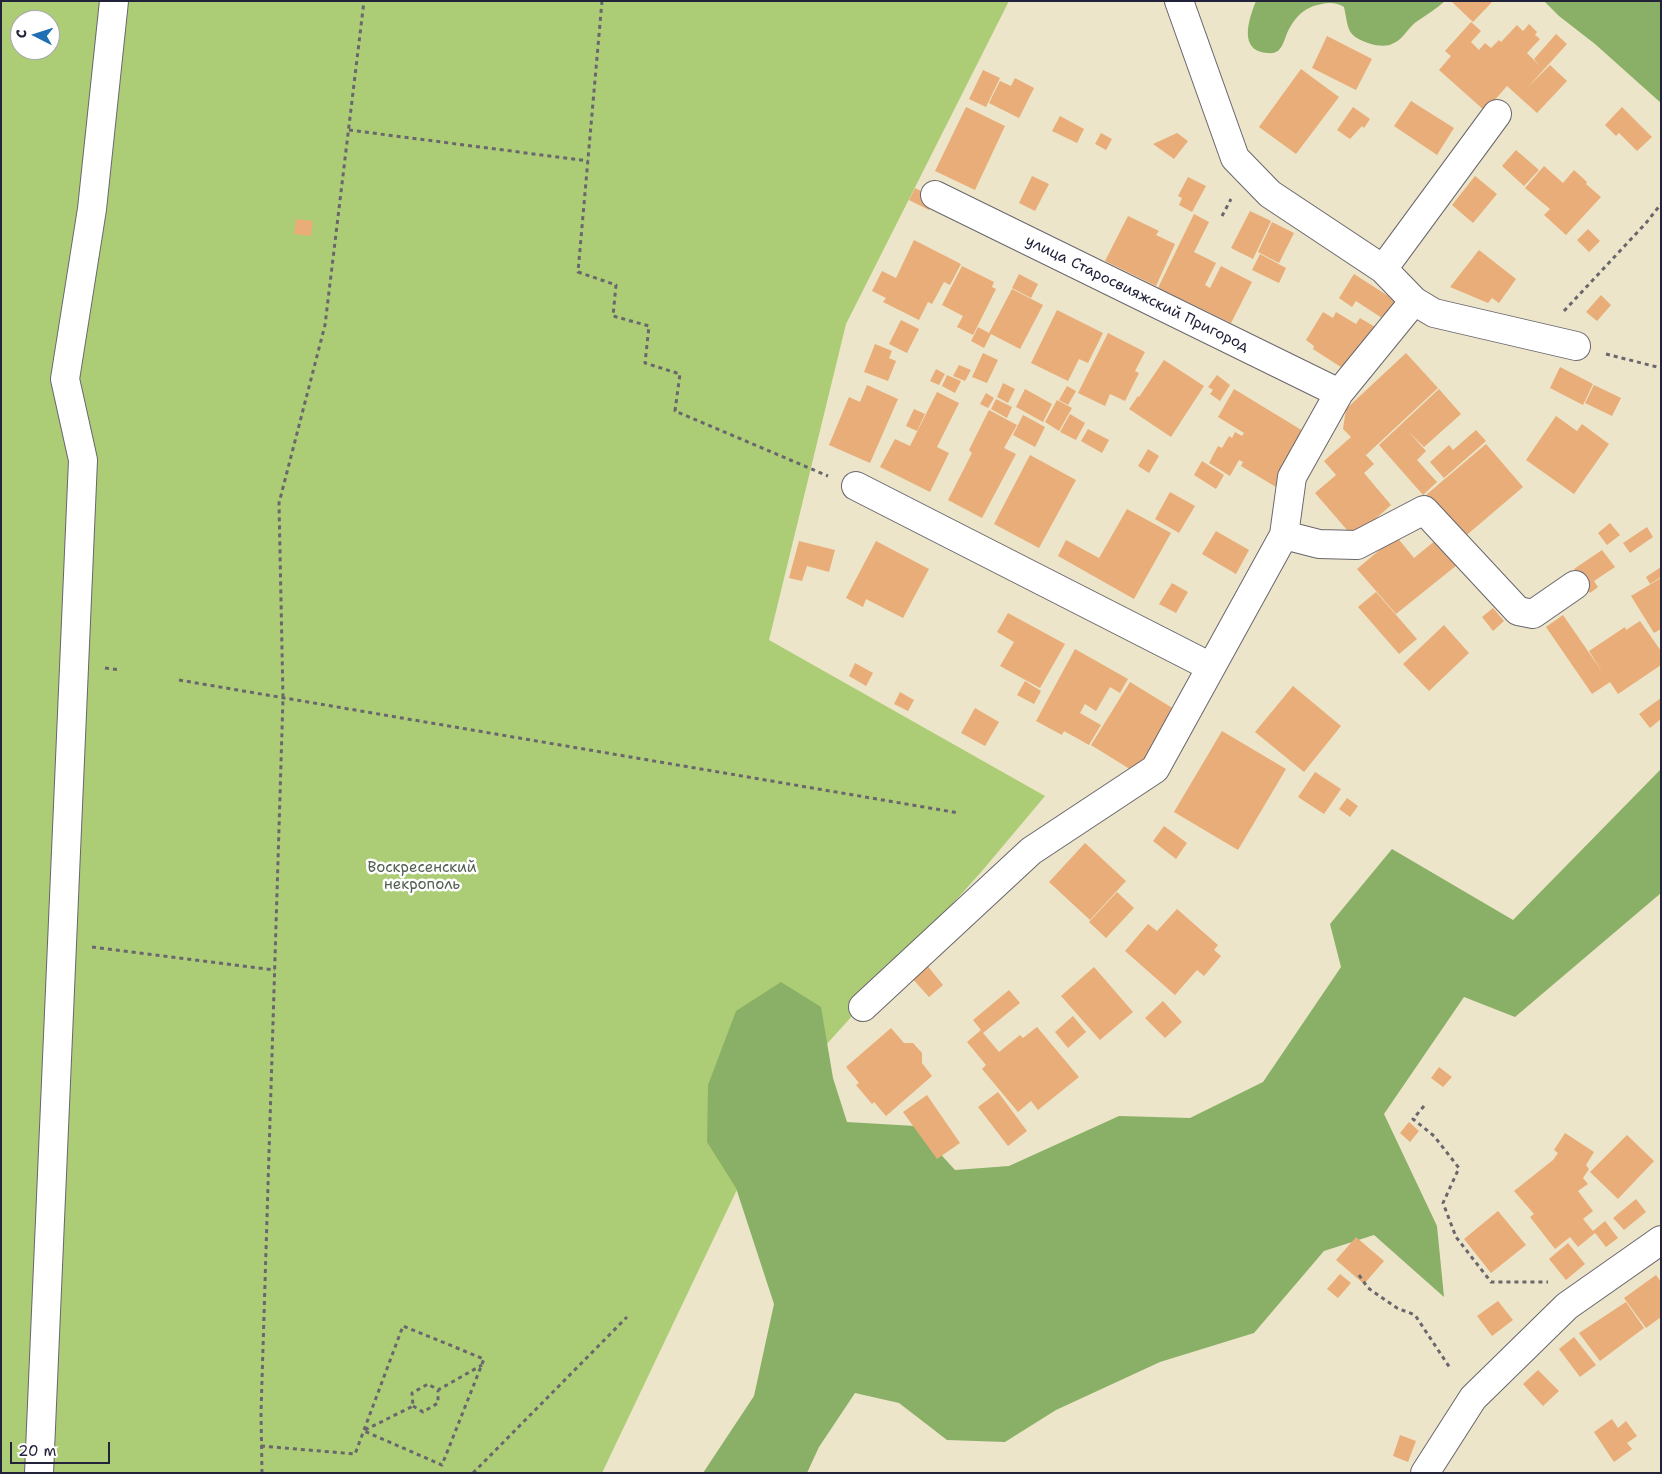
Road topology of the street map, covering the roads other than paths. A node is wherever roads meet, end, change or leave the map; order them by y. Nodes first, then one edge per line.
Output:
1 (114, 1) edge
2 (1179, 1) edge
3 (1497, 114) dead end
4 (935, 195) dead end
5 (1383, 269) junction
6 (1414, 301) junction
7 (1576, 346) road end
8 (1339, 393) junction
9 (856, 486) road end
10 (1284, 535) junction
11 (1575, 585) dead end
12 (1211, 667) junction
13 (862, 1007) dead end
14 (1661, 1240) edge
15 (39, 1473) edge
16 (1425, 1473) edge

1 - 15 street
2 - 5 street
3 - 5 street
4 - 8 street, улица Старосвияжский Пригород
5 - 6 street
6 - 7 street
6 - 8 street
8 - 10 street
9 - 12 street
10 - 11 street
10 - 12 street
12 - 13 street
14 - 16 street

